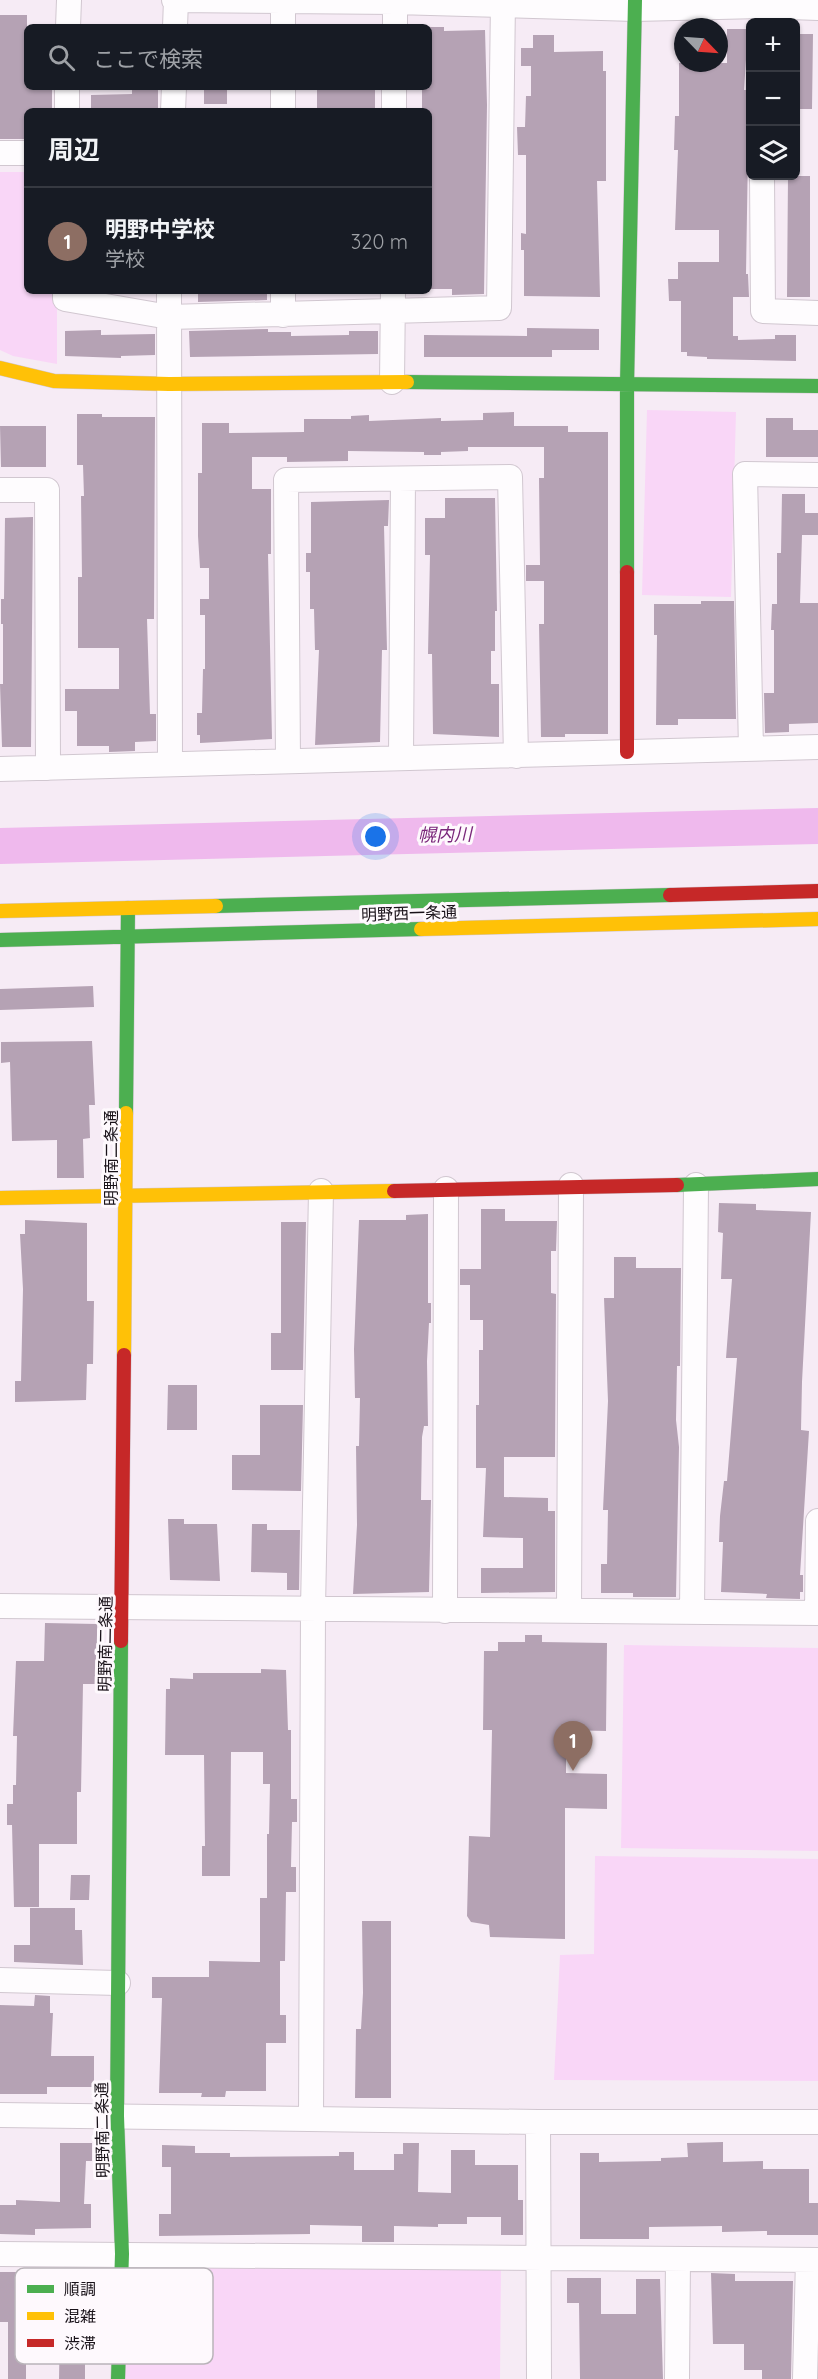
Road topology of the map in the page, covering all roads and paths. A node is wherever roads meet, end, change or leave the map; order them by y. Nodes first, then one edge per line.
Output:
1 (69, 0) edge
2 (175, 0) edge
3 (283, 1) edge
4 (395, 1) edge
5 (503, 3) edge
6 (635, 4) edge
7 (818, 8) edge
8 (760, 9) edge
9 (68, 24) edge
10 (175, 24) edge
11 (283, 24) edge
12 (395, 24) edge
13 (67, 90) edge
14 (174, 90) edge
15 (283, 90) edge
16 (394, 90) edge
17 (67, 108) edge
18 (173, 108) edge
19 (283, 108) edge
20 (394, 108) edge
21 (0, 153) edge
22 (24, 153) edge
23 (762, 180) edge
24 (65, 294) edge
25 (169, 294) edge
26 (393, 301) edge
27 (283, 303) edge
28 (818, 313) edge
29 (169, 317) junction
30 (0, 368) edge
31 (392, 382) junction
32 (169, 384) junction
33 (627, 385) junction
34 (818, 386) edge
35 (818, 475) edge
36 (403, 479) junction
37 (0, 490) edge
38 (818, 747) edge
39 (751, 749) junction
40 (627, 752) junction
41 (400, 756) junction
42 (516, 756) junction
43 (288, 761) junction
44 (170, 764) junction
45 (48, 768) junction
46 (0, 769) edge
47 (818, 891) edge
48 (128, 908) junction
49 (0, 911) edge
50 (818, 920) edge
51 (128, 937) junction
52 (0, 940) edge
53 (818, 1179) edge
54 (572, 1185) junction
55 (696, 1185) junction
56 (446, 1189) junction
57 (321, 1191) junction
58 (127, 1195) junction
59 (0, 1198) edge
60 (818, 1521) edge
61 (122, 1605) junction
62 (0, 1606) edge
63 (314, 1609) junction
64 (568, 1610) junction
65 (445, 1611) junction
66 (692, 1612) junction
67 (818, 1613) edge
68 (0, 1980) edge
69 (118, 1983) junction
70 (0, 2115) edge
71 (117, 2116) junction
72 (312, 2119) junction
73 (538, 2122) junction
74 (818, 2122) edge
75 (0, 2254) edge
76 (122, 2254) junction
77 (539, 2259) junction
78 (678, 2259) junction
79 (813, 2260) edge
80 (122, 2268) edge
81 (118, 2364) edge
82 (118, 2379) edge
83 (539, 2379) edge
84 (677, 2379) edge
85 (805, 2379) edge

1 - 9 street
2 - 3 street
2 - 10 street
3 - 4 street
3 - 11 street
4 - 5 street
4 - 12 street
5 - 6 street
5 - 26 street
6 - 8 street
6 - 33 street
7 - 8 street
13 - 17 street
14 - 18 street
15 - 19 street
16 - 20 street
21 - 22 street
23 - 28 street
24 - 29 street
25 - 29 street
26 - 27 street
26 - 31 street
27 - 29 street
29 - 32 street
30 - 32 street
31 - 32 street
31 - 33 street
32 - 44 street
33 - 34 street
33 - 40 street
35 - 39 street
36 - 41 street
36 - 42 street
36 - 43 street
37 - 45 street
38 - 39 street
39 - 40 street
40 - 42 street
41 - 42 street
41 - 43 street
43 - 44 street
44 - 45 street
45 - 46 street
47 - 48 street, 明野西一条通
48 - 49 street, 明野西一条通
48 - 51 street, 明野南二条通
50 - 51 street, 明野西一条通
51 - 52 street, 明野西一条通
51 - 58 street, 明野南二条通
53 - 55 street
54 - 55 street
54 - 56 street
54 - 64 street
55 - 66 street
56 - 57 street
56 - 65 street
57 - 58 street
57 - 63 street
58 - 59 street
58 - 61 street, 明野南二条通
60 - 67 street
61 - 62 street
61 - 63 street
61 - 69 street, 明野南二条通
63 - 65 street
63 - 72 street
64 - 65 street
64 - 66 street
66 - 67 street
68 - 69 street
69 - 71 street, 明野南二条通
70 - 71 street
71 - 72 street
71 - 76 street, 明野南二条通
72 - 73 street
73 - 74 street
73 - 77 street
75 - 76 street
76 - 77 street
76 - 80 street, 明野南二条通
77 - 78 street
77 - 83 street
78 - 79 street
78 - 84 street
79 - 85 street
81 - 82 street, 明野南二条通

